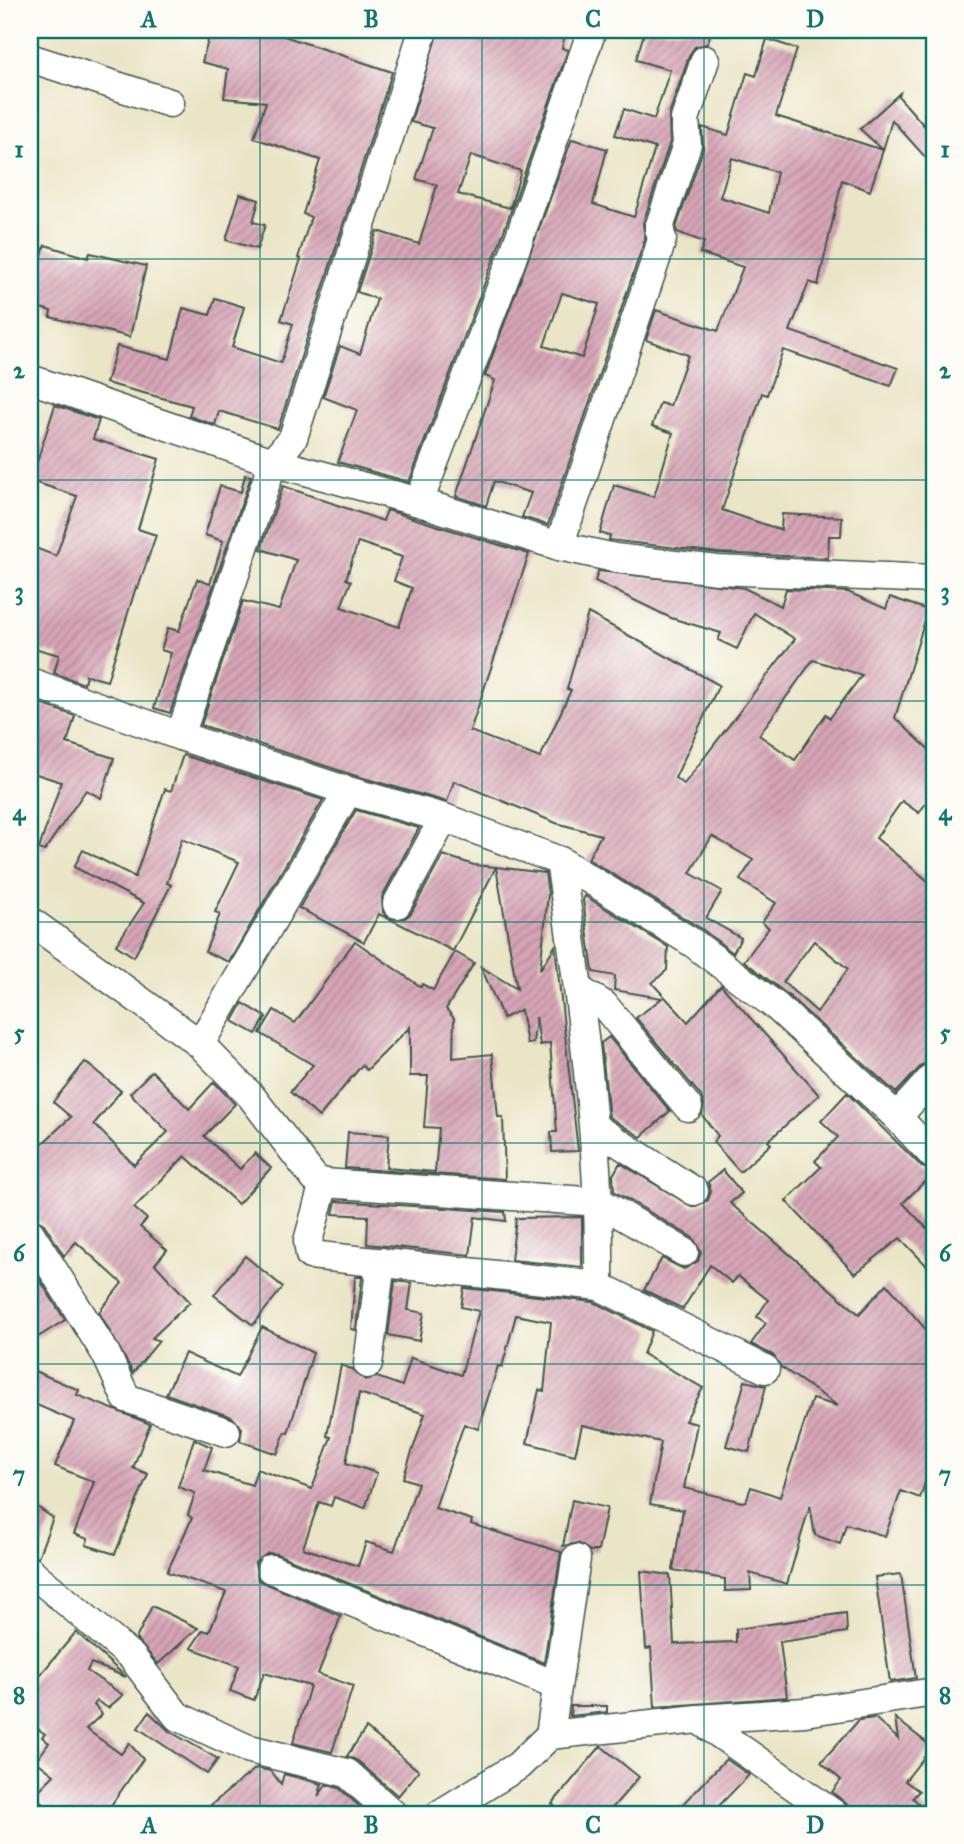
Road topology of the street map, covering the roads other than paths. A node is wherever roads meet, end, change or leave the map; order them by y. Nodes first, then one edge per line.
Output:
1 (592, 30) edge
2 (422, 34) dead end
3 (30, 58) edge
4 (705, 60) dead end
5 (170, 103) dead end
6 (30, 379) edge
7 (273, 462) junction
8 (419, 502) junction
9 (559, 545) junction
10 (934, 579) edge
11 (32, 688) edge
12 (180, 736) junction
13 (348, 791) junction
14 (444, 818) junction
15 (560, 862) junction
16 (397, 904) dead end
17 (30, 921) edge
18 (579, 990) junction
19 (200, 1044) junction
20 (934, 1076) edge
21 (688, 1107) dead end
22 (897, 1117) junction
23 (594, 1127) junction
24 (934, 1156) edge
25 (324, 1183) junction
26 (694, 1191) dead end
27 (600, 1202) junction
28 (30, 1233) edge
29 (684, 1252) dead end
30 (381, 1262) junction
31 (599, 1286) junction
32 (368, 1364) dead end
33 (765, 1369) dead end
34 (226, 1432) dead end
35 (576, 1559) dead end
36 (271, 1569) dead end
37 (30, 1571) edge
38 (555, 1685) junction
39 (934, 1692) edge
40 (698, 1719) junction
41 (550, 1735) junction
42 (393, 1814) edge
43 (440, 1814) edge
44 (834, 1814) edge

1 - 8 street
2 - 7 street
3 - 5 street
4 - 9 street
6 - 7 street
7 - 8 street
7 - 12 street
8 - 9 street
9 - 10 street
11 - 12 street
12 - 13 street
13 - 14 street
13 - 19 street
14 - 15 street
14 - 16 street
15 - 18 street
15 - 22 street
17 - 19 street
18 - 21 street
18 - 23 street
19 - 25 street
20 - 22 street
22 - 24 street
23 - 26 street
23 - 27 street
25 - 27 street
25 - 30 street
27 - 29 street
27 - 31 street
28 - 34 street
30 - 31 street
30 - 32 street
31 - 33 street
35 - 38 street
36 - 38 street
37 - 42 street
38 - 41 street
39 - 40 street
40 - 41 street
40 - 44 street
41 - 43 street

